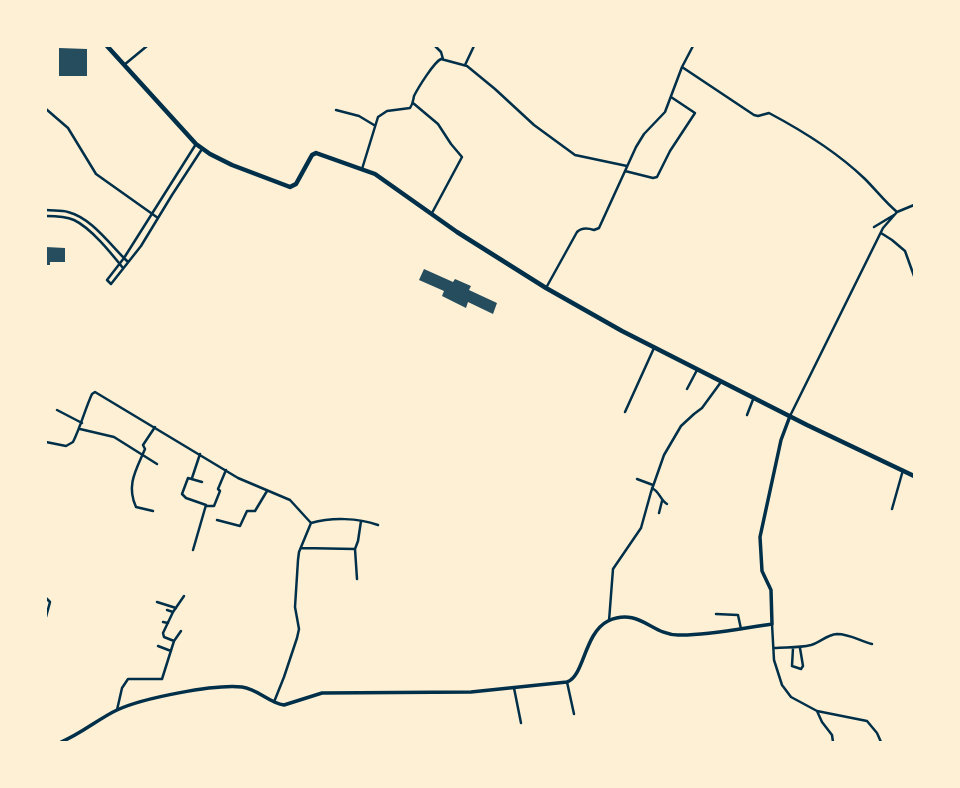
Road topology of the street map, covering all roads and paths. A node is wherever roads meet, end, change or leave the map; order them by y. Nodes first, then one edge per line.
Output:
1 (107, 46) edge
2 (147, 46) edge
3 (435, 46) edge
4 (474, 46) edge
5 (694, 46) edge
6 (444, 59) junction
7 (123, 65) junction
8 (464, 65) junction
9 (682, 66) junction
10 (671, 97) junction
11 (413, 103) junction
12 (46, 109) edge
13 (336, 110) dead end
14 (374, 125) junction
15 (196, 144) junction
16 (202, 149) junction
17 (627, 166) junction
18 (362, 169) junction
19 (625, 171) junction
20 (914, 205) edge
21 (46, 210) edge
22 (896, 212) junction
23 (432, 213) junction
24 (153, 214) junction
25 (894, 215) junction
26 (46, 216) edge
27 (158, 218) junction
28 (874, 227) dead end
29 (881, 232) junction
30 (124, 258) junction
31 (128, 262) junction
32 (119, 264) junction
33 (914, 265) edge
34 (910, 267) junction
35 (123, 268) junction
36 (914, 276) edge
37 (546, 288) junction
38 (654, 348) junction
39 (697, 369) junction
40 (721, 381) junction
41 (687, 389) dead end
42 (754, 397) junction
43 (56, 410) dead end
44 (625, 412) dead end
45 (747, 415) dead end
46 (790, 416) junction
47 (82, 423) junction
48 (155, 427) junction
49 (80, 429) junction
50 (46, 442) edge
51 (200, 454) junction
52 (142, 455) junction
53 (157, 464) dead end
54 (226, 470) junction
55 (903, 470) junction
56 (914, 476) edge
57 (192, 478) junction
58 (637, 478) dead end
59 (202, 482) dead end
60 (653, 486) junction
61 (267, 491) junction
62 (662, 500) junction
63 (667, 504) dead end
64 (206, 506) junction
65 (892, 509) dead end
66 (153, 511) dead end
67 (659, 512) dead end
68 (217, 520) dead end
69 (361, 521) junction
70 (311, 523) junction
71 (378, 525) dead end
72 (301, 548) junction
73 (355, 549) junction
74 (193, 550) dead end
75 (358, 579) dead end
76 (184, 596) dead end
77 (46, 598) edge
78 (157, 602) dead end
79 (176, 608) junction
80 (167, 610) dead end
81 (173, 612) junction
82 (716, 614) dead end
83 (46, 617) edge
84 (609, 621) junction
85 (163, 622) dead end
86 (168, 623) junction
87 (772, 624) junction
88 (741, 629) junction
89 (181, 631) dead end
90 (174, 641) junction
91 (872, 644) dead end
92 (158, 646) dead end
93 (774, 648) junction
94 (793, 648) junction
95 (800, 648) junction
96 (171, 650) junction
97 (567, 682) junction
98 (514, 688) junction
99 (274, 702) junction
100 (117, 710) junction
101 (817, 711) junction
102 (574, 714) dead end
103 (521, 723) dead end
104 (61, 742) edge
105 (833, 742) edge
106 (881, 742) edge

1 - 7 main road
2 - 7 street
3 - 6 street
4 - 8 street
5 - 9 street
6 - 8 street
6 - 11 street
7 - 15 main road
8 - 17 street
9 - 10 street
9 - 22 street
10 - 17 street
10 - 19 street
11 - 14 street
11 - 23 street
12 - 24 street
13 - 14 street
14 - 18 street
15 - 16 main road
15 - 24 street
16 - 18 main road
16 - 27 street
17 - 19 street
18 - 23 main road
19 - 37 street
20 - 22 street
21 - 30 street
22 - 25 street
23 - 37 main road
24 - 27 street
24 - 30 street
25 - 28 street
25 - 29 street
26 - 32 street
27 - 31 street
29 - 34 street
29 - 46 street
30 - 31 street
30 - 32 street
31 - 35 street
32 - 35 street
32 - 35 street
33 - 34 street
34 - 36 street
37 - 38 main road
38 - 39 main road
38 - 44 street
39 - 40 main road
39 - 41 street
40 - 42 main road
40 - 60 street
42 - 45 street
42 - 46 main road
43 - 47 street
46 - 55 main road
46 - 87 street
47 - 48 street
47 - 49 street
48 - 51 street
48 - 52 street
49 - 50 street
49 - 52 street
51 - 54 street
51 - 57 street
52 - 53 street
52 - 66 street
54 - 61 street
54 - 64 street
55 - 56 main road
55 - 65 street
57 - 59 street
57 - 64 street
58 - 60 street
60 - 62 street
60 - 84 street
61 - 68 street
61 - 70 street
62 - 63 street
62 - 67 street
64 - 74 street
69 - 70 street
69 - 71 street
69 - 73 street
70 - 72 street
72 - 73 street
72 - 99 street
73 - 75 street
76 - 79 street
77 - 83 street
78 - 79 street
79 - 81 street
80 - 81 street
81 - 86 street
82 - 88 street
84 - 88 street
84 - 97 street
85 - 86 street
86 - 90 street
87 - 88 street
87 - 93 street
89 - 90 street
90 - 96 street
91 - 95 street
92 - 96 street
93 - 94 street
93 - 101 street
94 - 95 street
94 - 95 street
96 - 100 street
97 - 98 street
97 - 102 street
98 - 99 street
98 - 103 street
99 - 100 street
100 - 104 street
101 - 105 street
101 - 106 street

